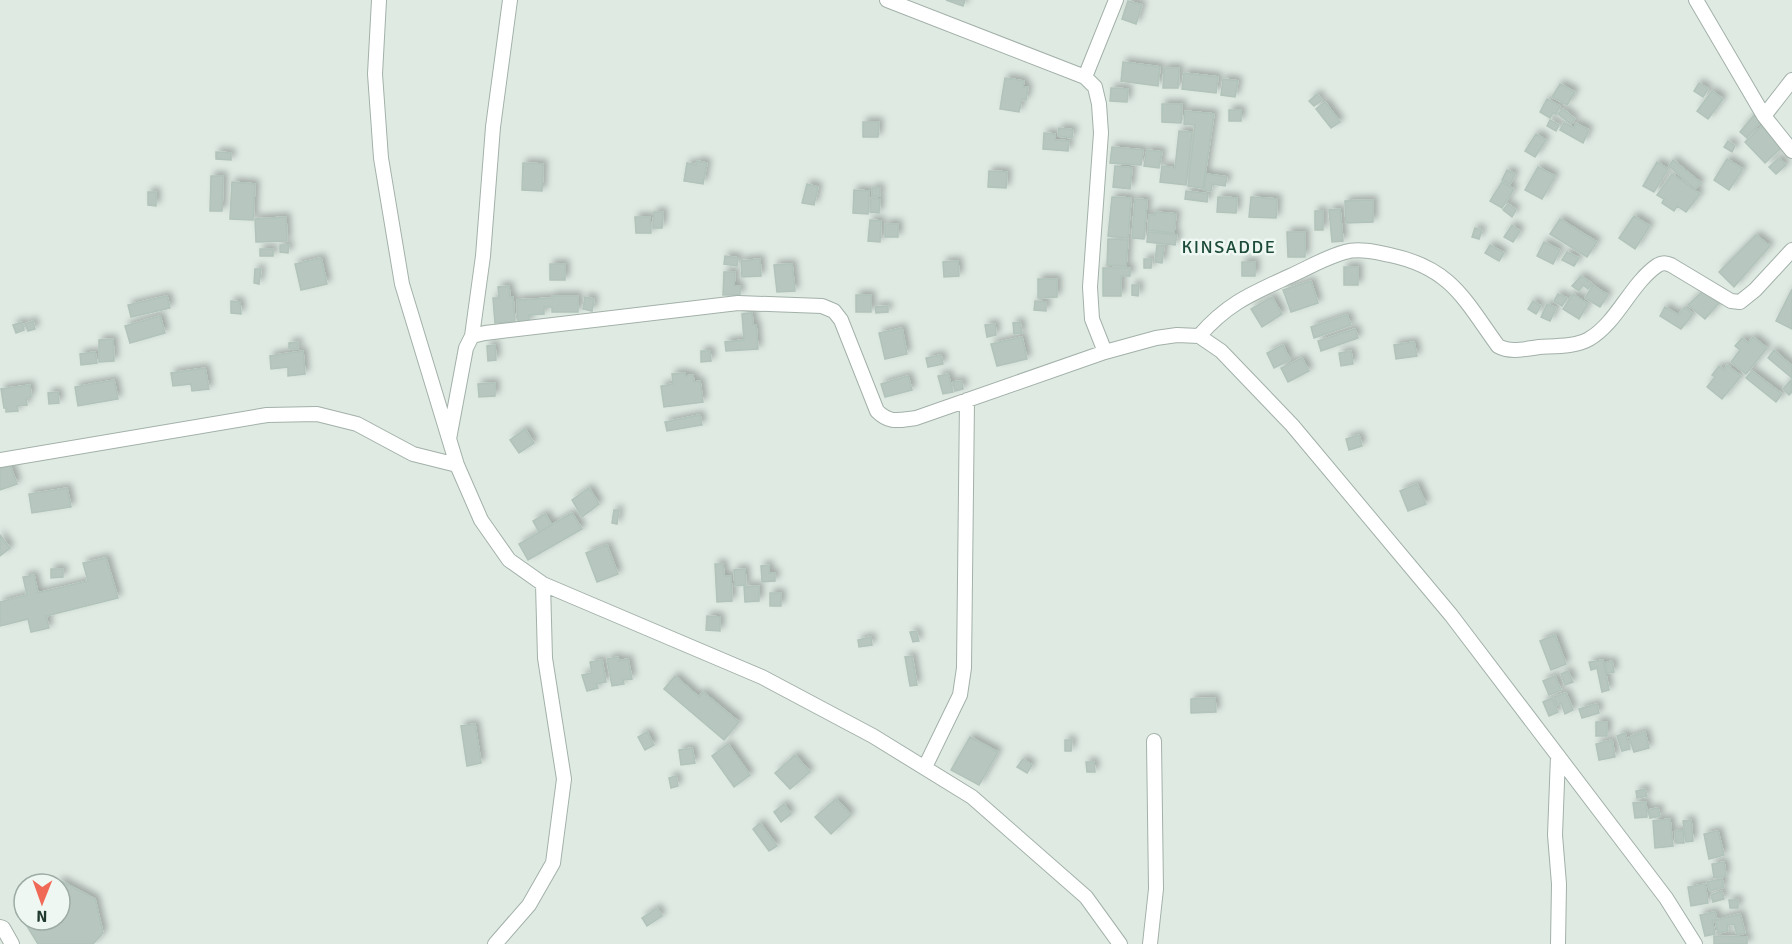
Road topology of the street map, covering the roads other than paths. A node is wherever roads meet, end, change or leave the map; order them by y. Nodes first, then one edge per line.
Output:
1 (379, 0) edge
2 (510, 0) edge
3 (887, 0) edge
4 (1116, 0) edge
5 (1696, 0) edge
6 (1085, 76) junction
7 (1792, 80) edge
8 (1764, 116) junction
9 (1792, 151) edge
10 (1792, 250) edge
11 (472, 336) junction
12 (1199, 336) junction
13 (1105, 352) junction
14 (967, 400) junction
15 (449, 443) junction
16 (0, 460) edge
17 (457, 465) junction
18 (543, 584) junction
19 (1154, 741) dead end
20 (1558, 756) junction
21 (925, 768) junction
22 (0, 927) edge
23 (12, 944) edge
24 (495, 944) edge
25 (1120, 944) edge
26 (1150, 944) edge
27 (1558, 944) edge
28 (1695, 944) edge

1 - 15 street
2 - 11 street
3 - 6 street
4 - 6 street
5 - 8 street
6 - 13 street
7 - 8 street
8 - 9 street
10 - 12 street
11 - 14 street
11 - 15 street
12 - 13 street
12 - 20 street
13 - 14 street
14 - 21 street
15 - 17 street
16 - 17 street
17 - 18 street
18 - 21 street
18 - 24 street
19 - 26 street
20 - 27 street
20 - 28 street
21 - 25 street
22 - 23 street

